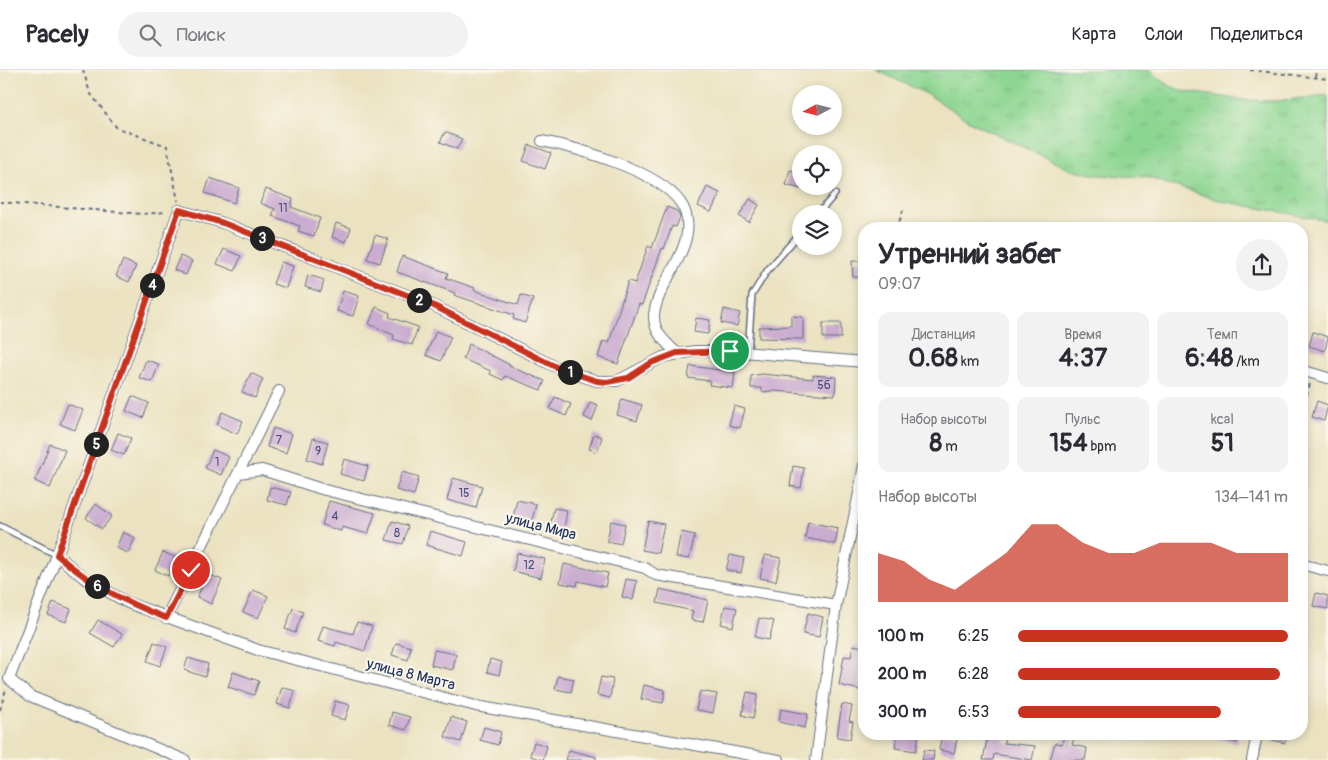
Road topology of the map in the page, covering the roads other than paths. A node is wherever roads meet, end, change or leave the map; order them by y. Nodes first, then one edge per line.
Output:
1 (542, 141) dead end
2 (834, 195) edge
3 (826, 205) edge
4 (792, 242) edge
5 (748, 352) junction
6 (677, 353) junction
7 (858, 361) edge
8 (1308, 372) edge
9 (1328, 378) edge
10 (279, 391) dead end
11 (239, 473) junction
12 (858, 510) edge
13 (0, 526) edge
14 (57, 555) junction
15 (1308, 566) edge
16 (1328, 571) edge
17 (836, 605) junction
18 (166, 618) junction
19 (1256, 740) edge
20 (185, 760) edge
21 (779, 760) edge
22 (816, 760) edge
23 (1252, 760) edge

1 - 6 street
2 - 3 lane
4 - 5 lane
5 - 6 street
5 - 7 street
6 - 14 street
8 - 9 street
10 - 11 street
11 - 17 street, улица Мира
11 - 18 street
12 - 17 street
13 - 14 lane
14 - 18 street, улица 8 Марта
14 - 20 street
15 - 16 street
17 - 22 street
18 - 21 street, улица 8 Марта
19 - 23 street

